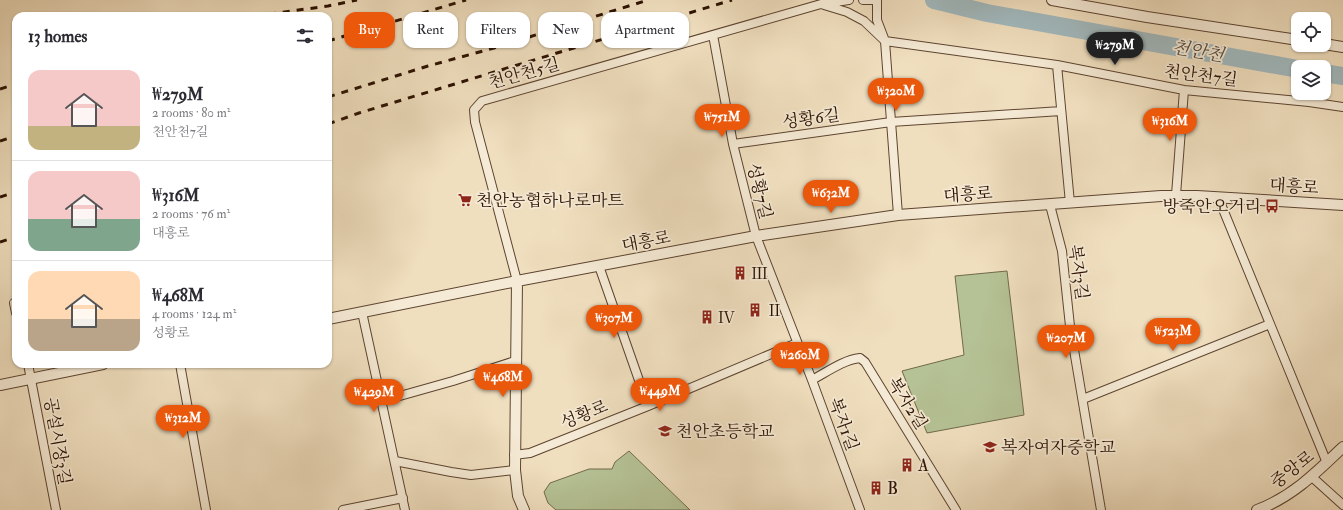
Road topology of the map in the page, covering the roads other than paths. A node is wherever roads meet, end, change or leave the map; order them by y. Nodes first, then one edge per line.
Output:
1 (849, 0) edge
2 (863, 0) edge
3 (877, 0) edge
4 (1052, 0) edge
5 (822, 4) junction
6 (713, 35) junction
7 (1291, 39) edge
8 (885, 41) junction
9 (1331, 45) edge
10 (1343, 47) edge
11 (1057, 65) junction
12 (1184, 90) junction
13 (1343, 107) edge
14 (1061, 111) junction
15 (891, 122) junction
16 (733, 144) junction
17 (1176, 196) junction
18 (1218, 197) junction
19 (1070, 203) junction
20 (1050, 205) junction
21 (1343, 205) edge
22 (898, 215) junction
23 (756, 236) junction
24 (599, 266) junction
25 (517, 281) junction
26 (362, 312) junction
27 (332, 318) edge
28 (1270, 324) junction
29 (797, 343) junction
30 (515, 361) junction
31 (29, 368) edge
32 (83, 368) edge
33 (181, 368) edge
34 (32, 378) junction
35 (812, 380) junction
36 (0, 385) edge
37 (1083, 399) junction
38 (382, 401) junction
39 (648, 406) junction
40 (1343, 447) edge
41 (514, 455) junction
42 (395, 462) junction
43 (1327, 463) junction
44 (515, 470) junction
45 (1312, 477) junction
46 (403, 498) junction
47 (1343, 505) edge
48 (56, 510) edge
49 (206, 510) edge
50 (343, 510) edge
51 (405, 510) edge
52 (524, 510) edge
53 (860, 510) edge
54 (956, 510) edge
55 (1101, 510) edge
56 (1257, 510) edge

1 - 5 street, 천안천5길
2 - 3 street
3 - 8 street
4 - 7 street
5 - 6 street, 천안천5길
5 - 8 street
6 - 16 street, 성황7길
6 - 25 street, 천안천5길
8 - 11 street, 천안천7길
8 - 15 street
9 - 10 street
11 - 12 street, 천안천7길
11 - 14 street
12 - 13 street, 천안천7길
12 - 17 street
14 - 15 street, 성황6길
14 - 19 street
15 - 16 street, 성황6길
15 - 22 street
16 - 23 street, 성황7길
17 - 18 street, 대흥로
17 - 19 street, 대흥로
18 - 21 street, 대흥로
18 - 28 street
19 - 20 street, 대흥로
20 - 22 street, 대흥로
20 - 37 street, 복자3길
22 - 23 street, 대흥로
23 - 24 street, 대흥로
23 - 29 street, 복자1길
24 - 25 street, 대흥로
24 - 39 street
25 - 26 street, 대흥로
25 - 30 street
26 - 27 street, 대흥로
26 - 38 street
28 - 37 street
28 - 43 street
29 - 35 street, 복자1길
29 - 39 street, 성황로
30 - 38 street
30 - 41 street
31 - 34 street, 공설시장3길
32 - 34 street
33 - 49 street
34 - 36 street
34 - 48 street, 공설시장3길
35 - 53 street, 복자1길
35 - 54 street, 복자2길
37 - 55 street, 복자3길
38 - 42 street
39 - 41 street, 성황로
40 - 43 street, 중앙로
41 - 44 street
42 - 44 street
42 - 46 street
43 - 45 street, 중앙로
44 - 52 street
45 - 47 street
45 - 56 street, 중앙로
46 - 50 street
46 - 51 street

